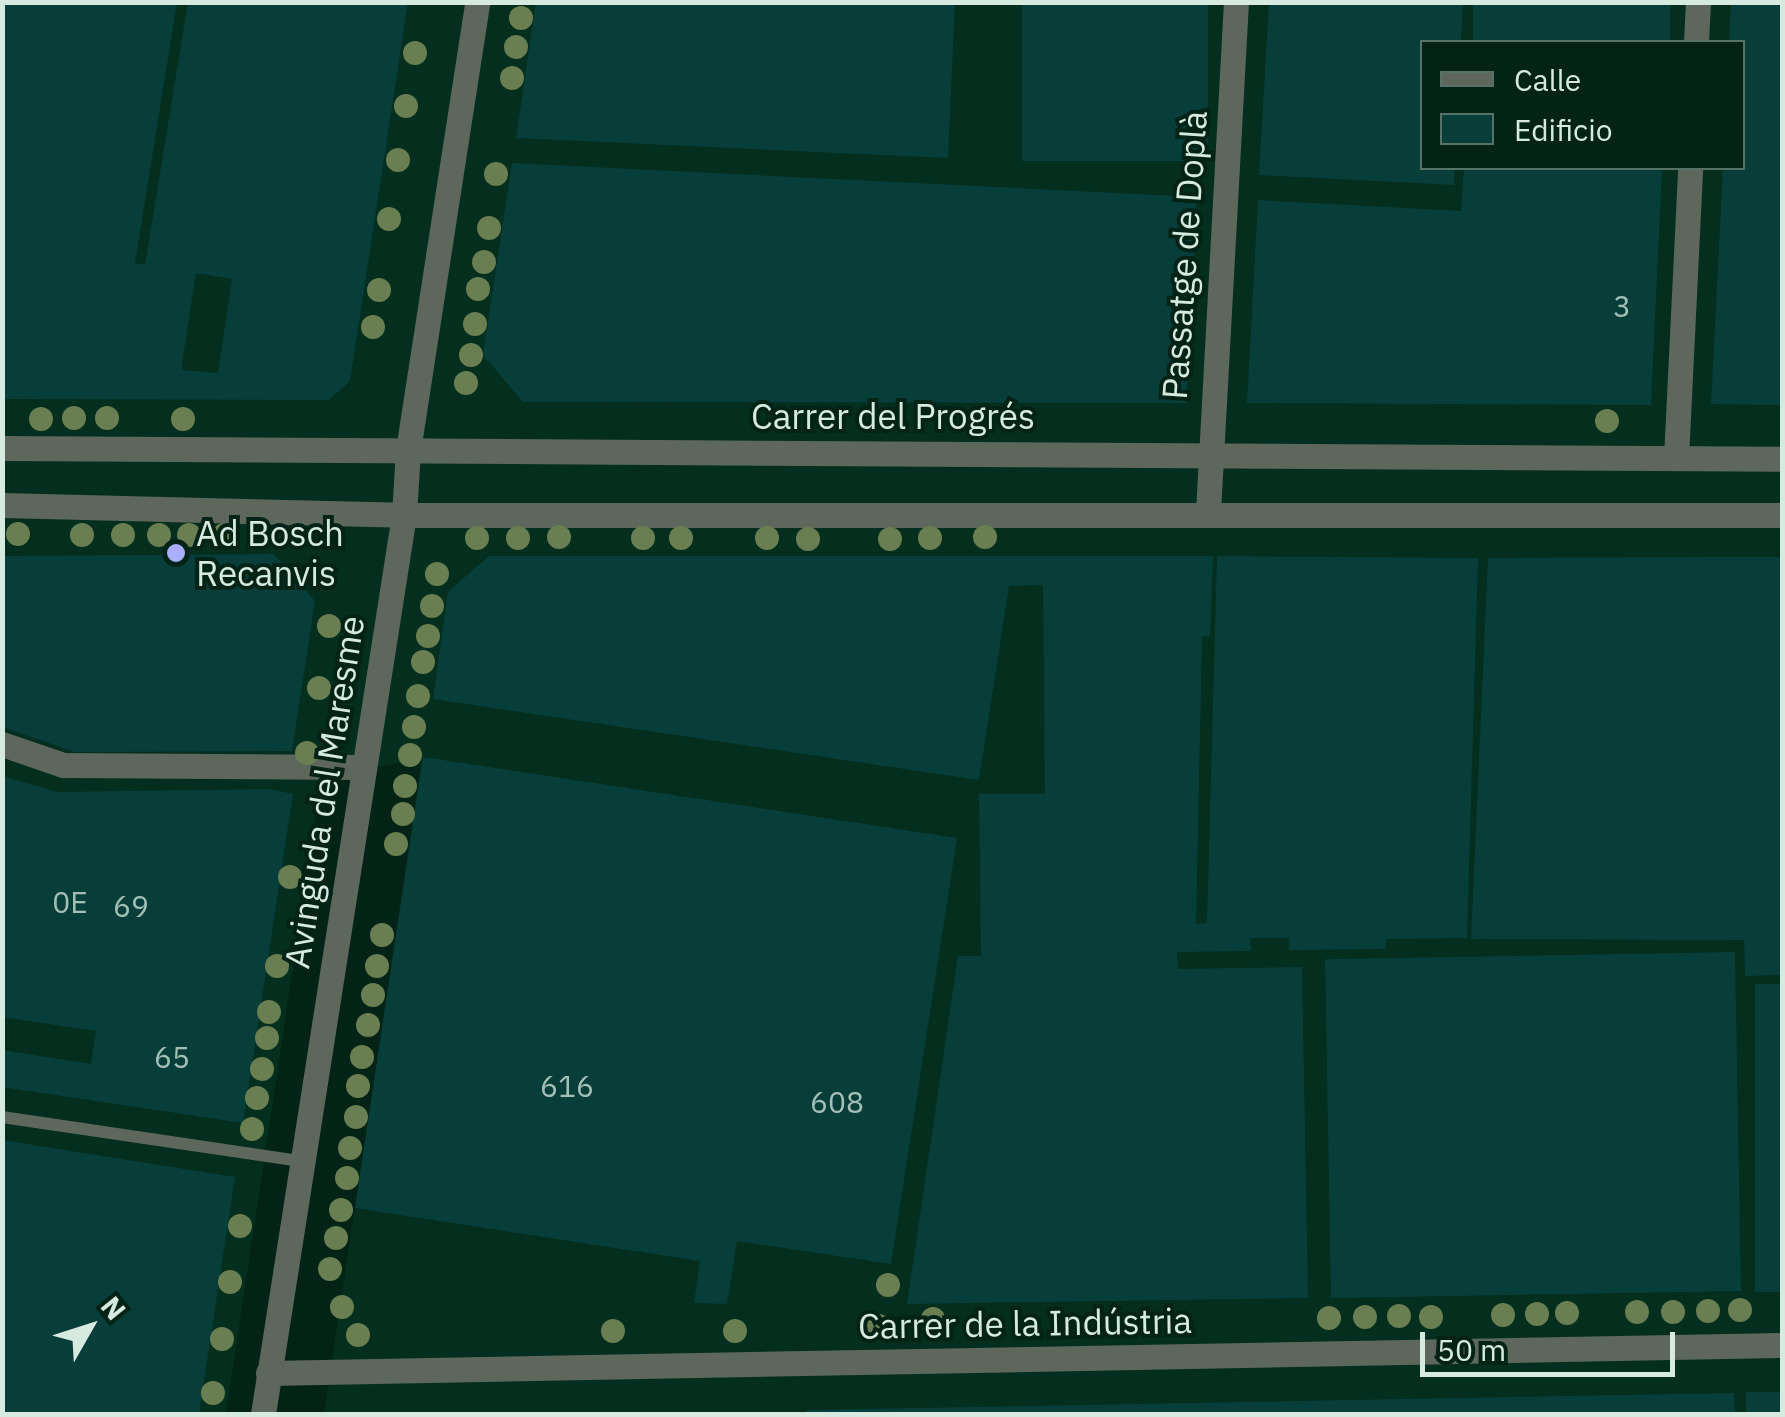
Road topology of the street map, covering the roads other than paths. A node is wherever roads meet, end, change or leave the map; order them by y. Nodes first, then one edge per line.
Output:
1 (477, 2) edge
2 (1236, 2) edge
3 (1698, 2) edge
4 (1696, 40) edge
5 (1690, 170) edge
6 (2, 448) edge
7 (408, 450) junction
8 (1206, 452) junction
9 (1676, 458) junction
10 (1782, 459) edge
11 (2, 506) edge
12 (1208, 512) junction
13 (404, 515) junction
14 (1782, 515) edge
15 (2, 744) edge
16 (362, 767) junction
17 (2, 1117) edge
18 (302, 1160) junction
19 (1782, 1345) edge
20 (268, 1373) junction
21 (263, 1414) edge

1 - 7 street, Avinguda del Maresme
2 - 8 street, Passatge de Doplà
3 - 4 street
5 - 9 street
6 - 7 street, Carrer del Progrés
7 - 8 street, Carrer del Progrés
7 - 13 street, Avinguda del Maresme
8 - 9 street, Carrer del Progrés
8 - 12 street, Passatge de Doplà
9 - 10 street, Carrer del Progrés
11 - 13 street
12 - 13 street
12 - 14 street
13 - 16 street, Avinguda del Maresme
15 - 16 street
16 - 18 street, Avinguda del Maresme
17 - 18 lane
18 - 20 street, Avinguda del Maresme
19 - 20 street, Carrer de la Indústria
20 - 21 street, Avinguda del Maresme

